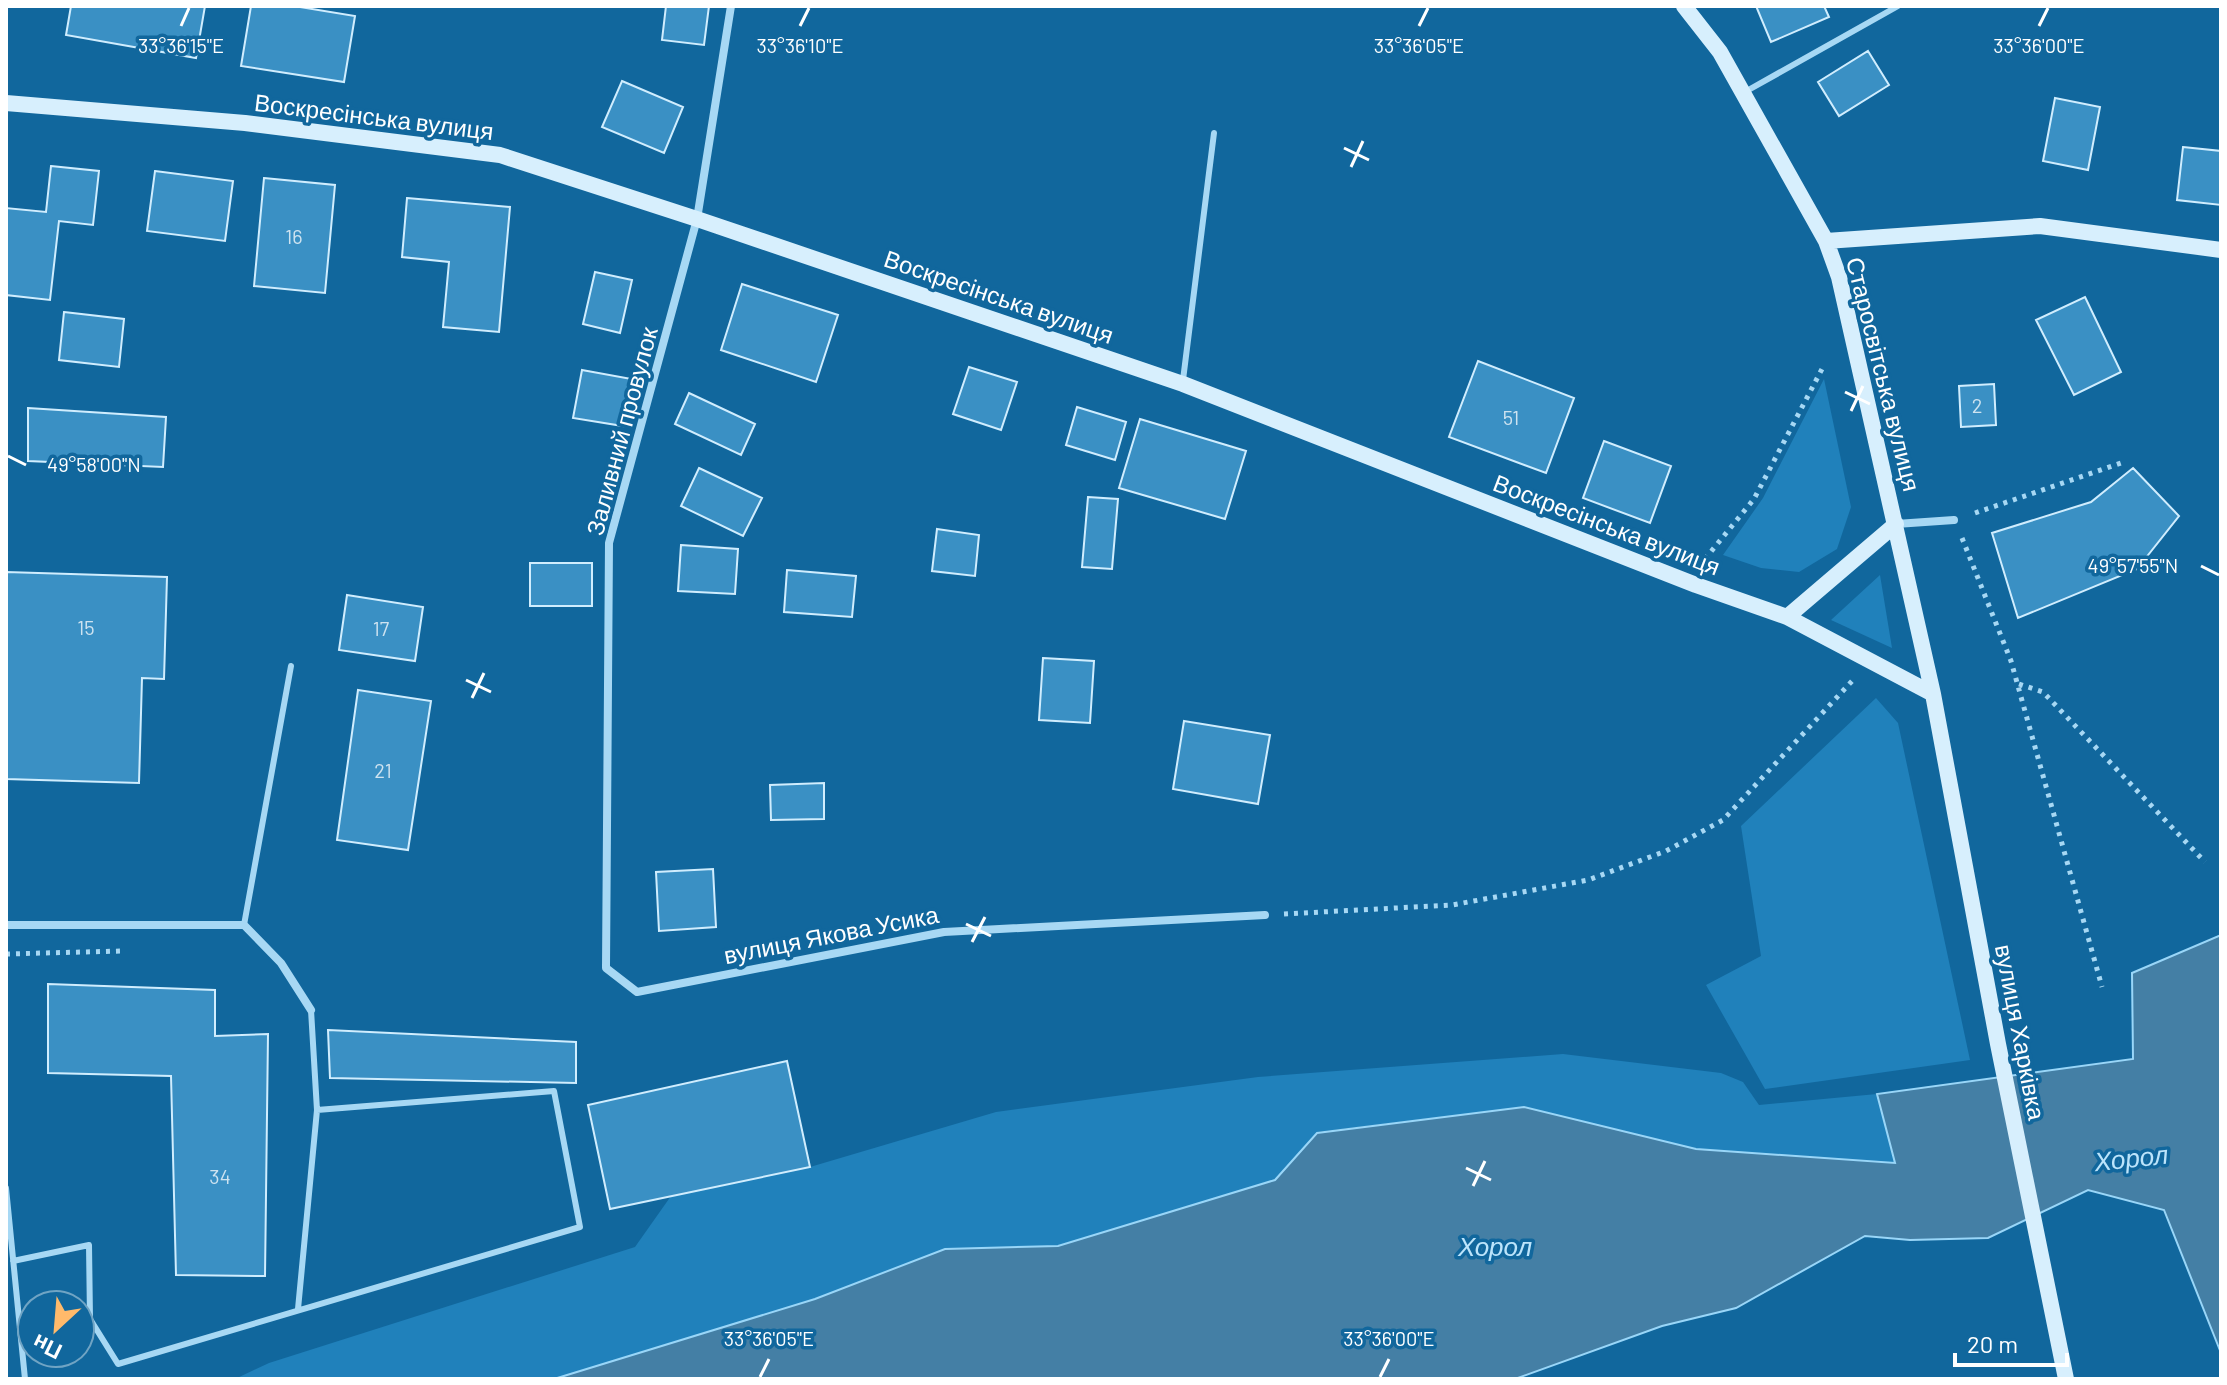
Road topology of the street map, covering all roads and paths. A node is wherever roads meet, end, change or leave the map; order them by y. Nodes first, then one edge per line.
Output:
1 (731, 6) edge
2 (1684, 6) edge
3 (1898, 6) edge
4 (1743, 93) junction
5 (6, 103) edge
6 (1214, 133) dead end
7 (697, 219) junction
8 (1826, 241) junction
9 (2221, 250) edge
10 (1822, 369) dead end
11 (1183, 384) junction
12 (2124, 462) dead end
13 (1954, 520) junction
14 (1896, 524) junction
15 (1700, 566) dead end
16 (1787, 617) junction
17 (291, 666) dead end
18 (1856, 676) dead end
19 (2018, 684) junction
20 (1933, 694) junction
21 (2205, 862) dead end
22 (1265, 915) joint
23 (6, 925) edge
24 (244, 925) junction
25 (133, 951) dead end
26 (6, 954) edge
27 (606, 968) joint
28 (2102, 987) dead end
29 (311, 1010) joint
30 (317, 1110) junction
31 (6, 1188) edge
32 (13, 1261) junction
33 (298, 1309) junction
34 (25, 1379) edge
35 (2066, 1379) edge

1 - 7 street, Заливний провулок
2 - 4 street, Старосвітська вулиця
3 - 4 lane
4 - 8 street, Старосвітська вулиця
5 - 7 street, Воскресінська вулиця
6 - 11 lane
7 - 11 street, Воскресінська вулиця
7 - 27 street, Заливний провулок
8 - 9 street
8 - 14 street, Старосвітська вулиця
10 - 15 path
11 - 16 street, Воскресінська вулиця
12 - 13 path
13 - 14 street
13 - 19 path
14 - 16 street
14 - 20 street, Старосвітська вулиця
16 - 20 street, Воскресінська вулиця
17 - 24 lane
18 - 22 path
19 - 21 path
19 - 28 path
20 - 35 street, вулиця Харківка
22 - 27 street, вулиця Якова Усика
23 - 24 street
24 - 29 street
25 - 26 path
29 - 30 lane
30 - 33 lane
30 - 33 lane
31 - 32 lane
32 - 33 lane
32 - 34 lane

